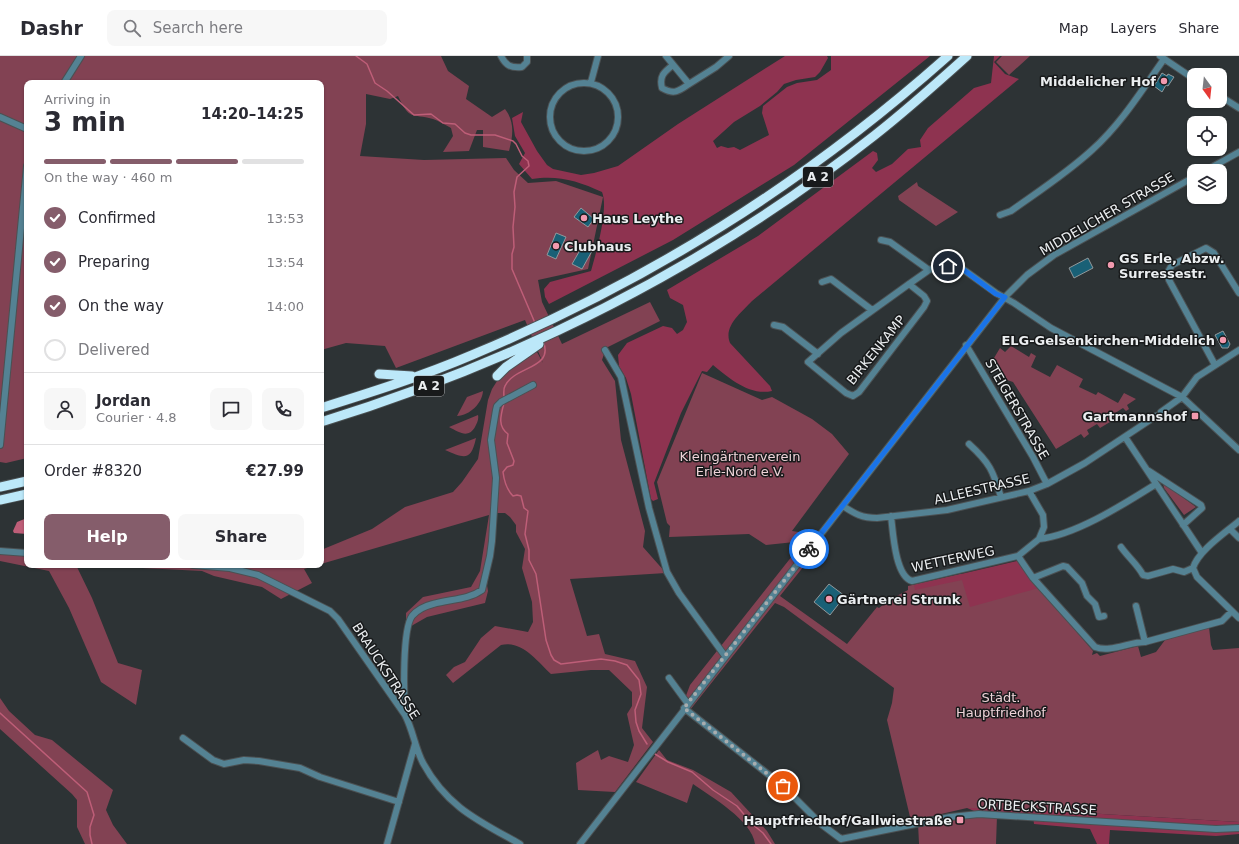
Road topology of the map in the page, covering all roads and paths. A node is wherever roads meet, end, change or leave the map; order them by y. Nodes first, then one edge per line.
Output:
1 (81, 56) edge
2 (501, 56) edge
3 (527, 56) edge
4 (598, 56) edge
5 (666, 56) edge
6 (729, 56) edge
7 (948, 56) edge
8 (966, 56) edge
9 (1162, 57) edge
10 (673, 66) junction
11 (1187, 73) edge
12 (66, 80) edge
13 (591, 82) junction
14 (689, 84) junction
15 (1227, 100) edge
16 (1239, 108) edge
17 (0, 116) edge
18 (24, 128) edge
19 (1239, 152) edge
20 (1218, 164) edge
21 (1187, 181) edge
22 (24, 193) edge
23 (1000, 215) dead end
24 (881, 240) dead end
25 (929, 270) junction
26 (822, 282) dead end
27 (909, 284) junction
28 (1239, 293) edge
29 (1005, 297) junction
30 (872, 310) junction
31 (774, 325) dead end
32 (536, 344) junction
33 (966, 345) junction
34 (605, 350) dead end
35 (1239, 350) edge
36 (818, 354) junction
37 (1216, 365) junction
38 (379, 374) dead end
39 (419, 376) junction
40 (497, 376) dead end
41 (532, 385) dead end
42 (2, 392) edge
43 (1182, 397) junction
44 (324, 407) edge
45 (324, 421) edge
46 (1125, 437) junction
47 (969, 444) dead end
48 (0, 445) edge
49 (1239, 450) edge
50 (1146, 469) junction
51 (24, 482) edge
52 (1047, 484) junction
53 (1156, 484) junction
54 (0, 487) edge
55 (1029, 491) junction
56 (24, 495) edge
57 (1002, 497) junction
58 (0, 500) edge
59 (843, 506) junction
60 (892, 516) junction
61 (1239, 521) edge
62 (1183, 525) junction
63 (1230, 529) junction
64 (1239, 538) edge
65 (1039, 539) junction
66 (1121, 547) dead end
67 (0, 550) edge
68 (24, 552) edge
69 (1202, 553) junction
70 (1018, 556) junction
71 (230, 568) edge
72 (1193, 568) junction
73 (1033, 578) junction
74 (1136, 606) dead end
75 (1231, 612) junction
76 (1104, 616) dead end
77 (1239, 618) edge
78 (1145, 642) junction
79 (725, 656) junction
80 (669, 678) dead end
81 (682, 698) junction
82 (675, 700) dead end
83 (686, 706) junction
84 (405, 715) junction
85 (183, 738) dead end
86 (415, 744) junction
87 (399, 802) junction
88 (1239, 828) edge
89 (840, 841) edge
90 (387, 844) edge
91 (520, 844) edge
92 (580, 844) edge

1 - 12 street
2 - 3 street
4 - 13 street
5 - 10 street
6 - 14 street
7 - 39 highway, A 2
8 - 32 highway, A 2
9 - 11 street
9 - 23 street
10 - 14 street
10 - 14 street
13 - 13 street
15 - 16 street
17 - 18 street
19 - 20 street
21 - 29 street, MIDDELICHER STRASSE
22 - 42 street
24 - 25 street
25 - 27 street, BIRKENKAMP
25 - 29 street, BIRKENKAMP
26 - 30 street
27 - 30 street, BIRKENKAMP
27 - 36 street, BIRKENKAMP
28 - 37 street
29 - 33 street, MIDDELICHER STRASSE
29 - 43 street, BIRKENKAMP
30 - 36 street, BIRKENKAMP
31 - 36 street
32 - 40 highway
32 - 45 highway, A 2
33 - 52 street, STEIGERSTRASSE
33 - 59 street, MIDDELICHER STRASSE
34 - 79 street
35 - 37 street
37 - 43 street
38 - 39 highway
39 - 44 highway, A 2
41 - 84 street
42 - 48 street
43 - 46 street, ALLEESTRASSE
43 - 49 street, BIRKENKAMP
46 - 50 street
46 - 52 street, ALLEESTRASSE
47 - 57 street
50 - 53 street
50 - 62 street
51 - 54 highway
52 - 55 street, ALLEESTRASSE
53 - 62 street
53 - 65 street, WETTERWEG
55 - 57 street, ALLEESTRASSE
55 - 65 street
56 - 58 highway
57 - 60 street, ALLEESTRASSE
59 - 60 street, ALLEESTRASSE
59 - 79 street, MIDDELICHER STRASSE
60 - 70 street, WETTERWEG
61 - 63 street
62 - 69 street
63 - 64 street
63 - 69 street
65 - 70 street, WETTERWEG
66 - 72 street
67 - 68 street
69 - 72 street
70 - 73 street
71 - 84 street, BRAUCKSTRASSE
72 - 75 street
73 - 76 street
73 - 78 street
74 - 78 street
75 - 77 street
75 - 78 street
79 - 83 street, MIDDELICHER STRASSE
80 - 81 street
81 - 82 street
81 - 83 street
83 - 89 street
83 - 92 street, MIDDELICHER STRASSE
84 - 86 street, BRAUCKSTRASSE
85 - 87 street
86 - 87 street
86 - 91 street, BRAUCKSTRASSE
87 - 90 street
88 - 89 street, ORTBECKSTRASSE

